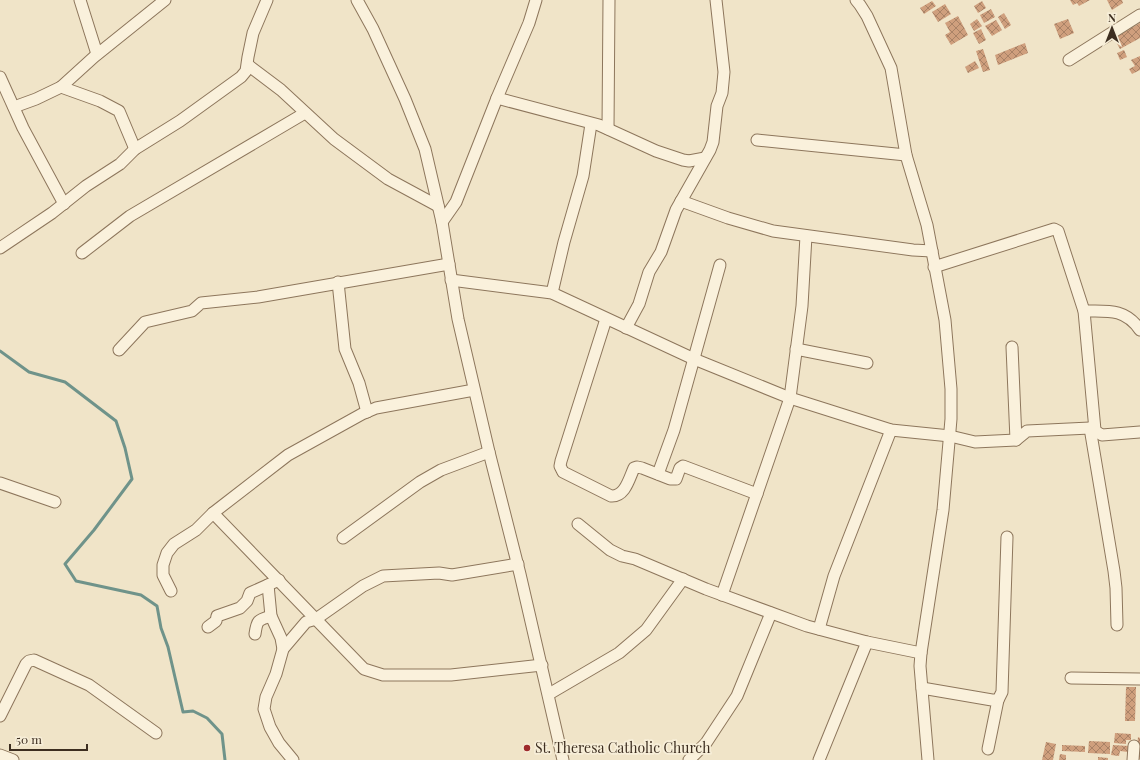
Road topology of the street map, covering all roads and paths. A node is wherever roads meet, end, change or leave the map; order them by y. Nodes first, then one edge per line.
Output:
1 (80, 0) edge
2 (165, 0) edge
3 (268, 0) edge
4 (536, 0) edge
5 (609, 0) edge
6 (716, 0) edge
7 (359, 1) edge
8 (862, 2) edge
9 (1140, 15) edge
10 (97, 54) junction
11 (1069, 60) dead end
12 (248, 65) junction
13 (0, 76) edge
14 (61, 87) junction
15 (496, 98) junction
16 (14, 107) junction
17 (305, 113) junction
18 (591, 124) junction
19 (608, 129) junction
20 (757, 140) dead end
21 (136, 149) junction
22 (906, 155) junction
23 (705, 158) junction
24 (681, 201) junction
25 (64, 204) junction
26 (438, 206) junction
27 (442, 222) junction
28 (806, 236) junction
29 (0, 248) edge
30 (932, 251) junction
31 (82, 253) dead end
32 (449, 264) junction
33 (720, 265) dead end
34 (934, 267) junction
35 (451, 280) junction
36 (338, 282) junction
37 (552, 293) junction
38 (1084, 311) junction
39 (606, 319) junction
40 (626, 328) junction
41 (1140, 330) edge
42 (1012, 348) dead end
43 (796, 349) junction
44 (119, 350) dead end
45 (694, 359) junction
46 (867, 363) dead end
47 (474, 390) junction
48 (790, 398) junction
49 (367, 412) junction
50 (1092, 429) junction
51 (891, 430) junction
52 (1140, 432) edge
53 (950, 436) junction
54 (1016, 440) junction
55 (488, 452) junction
56 (658, 474) junction
57 (0, 483) edge
58 (757, 494) junction
59 (55, 502) dead end
60 (213, 512) junction
61 (578, 524) dead end
62 (1007, 537) dead end
63 (343, 538) dead end
64 (518, 564) junction
65 (683, 579) junction
66 (279, 580) junction
67 (268, 586) junction
68 (172, 591) dead end
69 (722, 595) junction
70 (771, 613) junction
71 (272, 616) junction
72 (316, 620) junction
73 (1117, 625) dead end
74 (208, 627) dead end
75 (819, 628) junction
76 (255, 634) dead end
77 (867, 642) junction
78 (283, 649) junction
79 (921, 653) junction
80 (542, 665) junction
81 (1071, 678) dead end
82 (1140, 679) edge
83 (922, 688) junction
84 (549, 694) junction
85 (998, 700) junction
86 (0, 716) edge
87 (156, 733) dead end
88 (1134, 746) dead end
89 (988, 749) dead end
90 (0, 754) edge
91 (13, 760) edge
92 (293, 760) edge
93 (563, 760) edge
94 (689, 760) edge
95 (819, 760) edge
96 (928, 760) edge
97 (1133, 760) edge

1 - 10 street
2 - 10 street
3 - 12 street
4 - 15 street
5 - 19 street
6 - 23 street
7 - 26 street
8 - 22 street
9 - 11 street
10 - 14 street
12 - 17 street
12 - 21 street
13 - 16 street
14 - 16 street
14 - 21 street
15 - 18 street
15 - 27 street
16 - 25 street
17 - 26 street
17 - 31 street
18 - 19 street
18 - 37 street
19 - 23 street
20 - 22 street
21 - 25 street
22 - 30 street
23 - 24 street
24 - 28 street
24 - 40 street
25 - 29 street
26 - 27 street
27 - 32 street
28 - 30 street
28 - 43 street
30 - 34 street
32 - 35 street
32 - 36 street
33 - 45 street
34 - 38 street
34 - 53 street
35 - 37 street
35 - 47 street
36 - 44 street
36 - 49 street
37 - 39 street
38 - 41 street
38 - 50 street
39 - 40 street
39 - 56 street
40 - 45 street
42 - 54 street
43 - 46 street
43 - 48 street
45 - 48 street
45 - 56 street
47 - 49 street
47 - 55 street
48 - 51 street
48 - 58 street
49 - 60 street
50 - 52 street
50 - 54 street
50 - 73 street
51 - 53 street
51 - 75 street
53 - 54 street
53 - 79 street
55 - 63 street
55 - 64 street
56 - 58 street
57 - 59 street
58 - 69 street
60 - 66 street
60 - 68 street
61 - 65 street
62 - 85 street
64 - 72 street
64 - 80 street
65 - 69 street
65 - 84 street
66 - 67 street
66 - 72 street
67 - 71 street
67 - 74 street
69 - 70 street
70 - 75 street
70 - 94 street
71 - 76 street
71 - 78 street
72 - 78 street
72 - 80 street
75 - 77 street
77 - 79 street
77 - 95 street
78 - 92 street
79 - 83 street
80 - 84 street
81 - 82 street
83 - 85 street
83 - 96 street
84 - 93 street
85 - 89 street
86 - 87 street
88 - 97 street
90 - 91 street

